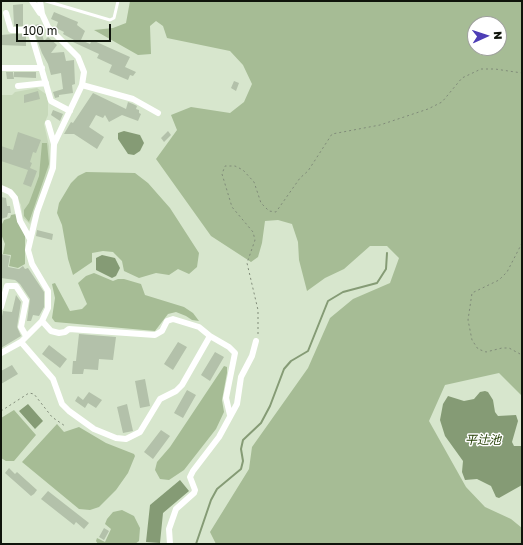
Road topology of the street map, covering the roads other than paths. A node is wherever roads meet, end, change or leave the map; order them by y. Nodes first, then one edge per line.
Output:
1 (32, 1) edge
2 (40, 1) edge
3 (46, 1) edge
4 (118, 1) edge
5 (6, 14) dead end
6 (43, 18) junction
7 (1, 68) edge
8 (42, 68) junction
9 (46, 83) junction
10 (82, 85) junction
11 (18, 86) dead end
12 (70, 110) junction
13 (158, 113) dead end
14 (48, 123) dead end
15 (54, 144) junction
16 (1, 188) edge
17 (30, 239) junction
18 (1, 307) edge
19 (42, 321) junction
20 (26, 336) junction
21 (210, 336) junction
22 (256, 341) road end
23 (21, 342) junction
24 (1, 353) edge
25 (230, 415) junction
26 (170, 544) edge

1 - 6 street
2 - 6 street
3 - 4 lane
5 - 8 street
6 - 10 street
7 - 8 street
8 - 9 street
9 - 11 street
9 - 12 street
10 - 12 street
10 - 13 street
12 - 15 street
14 - 15 street
15 - 17 street
16 - 17 street
17 - 19 street
18 - 20 street
19 - 20 street
19 - 21 street
20 - 23 street
21 - 23 street
21 - 25 street
22 - 25 street
23 - 24 street
25 - 26 street

